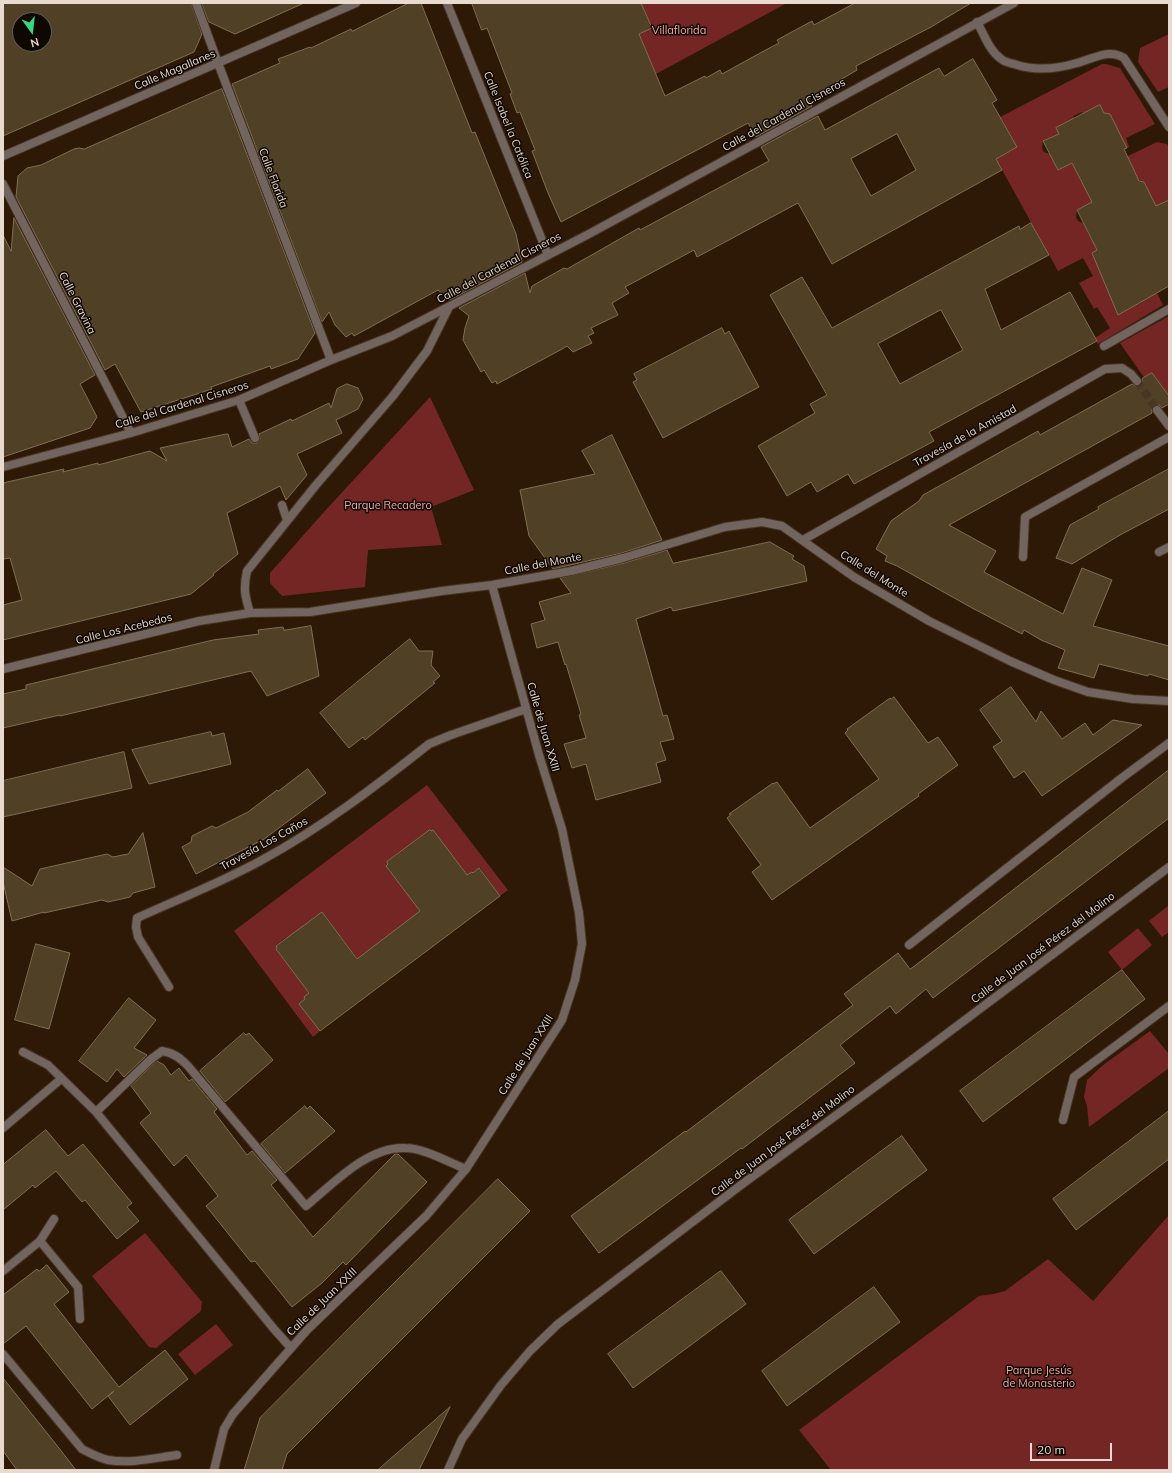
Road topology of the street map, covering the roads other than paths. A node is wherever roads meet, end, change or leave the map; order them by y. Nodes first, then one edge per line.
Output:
1 (196, 3) edge
2 (356, 3) edge
3 (447, 3) edge
4 (1014, 3) edge
5 (977, 22) junction
6 (218, 63) junction
7 (1169, 127) edge
8 (3, 156) edge
9 (3, 184) edge
10 (548, 255) junction
11 (449, 307) junction
12 (1169, 309) edge
13 (1104, 346) dead end
14 (332, 360) junction
15 (1137, 381) tunnel mouth
16 (239, 400) junction
17 (1158, 410) tunnel mouth
18 (1169, 426) edge
19 (131, 433) junction
20 (1169, 437) edge
21 (255, 438) dead end
22 (3, 467) edge
23 (282, 505) dead end
24 (287, 520) junction
25 (803, 540) junction
26 (1169, 547) edge
27 (1159, 552) dead end
28 (1023, 556) dead end
29 (492, 585) junction
30 (250, 613) junction
31 (3, 669) edge
32 (1169, 701) edge
33 (526, 709) junction
34 (1169, 743) edge
35 (1169, 867) edge
36 (909, 946) dead end
37 (169, 987) dead end
38 (1169, 1006) edge
39 (23, 1052) dead end
40 (61, 1079) junction
41 (96, 1112) junction
42 (1063, 1120) dead end
43 (3, 1128) edge
44 (466, 1169) junction
45 (54, 1219) dead end
46 (40, 1241) junction
47 (3, 1271) edge
48 (80, 1319) dead end
49 (291, 1348) junction
50 (3, 1354) edge
51 (177, 1455) dead end
52 (214, 1470) edge
53 (448, 1470) edge

1 - 6 street, Calle Florida
2 - 6 street, Calle Magallanes
3 - 10 street, Calle Isabel la Católica
4 - 5 street, Calle del Cardenal Cisneros
5 - 7 street
5 - 10 street, Calle del Cardenal Cisneros
6 - 8 street, Calle Magallanes
6 - 14 street, Calle Florida
9 - 19 street, Calle Gravina
10 - 11 street, Calle del Cardenal Cisneros
11 - 14 street, Calle del Cardenal Cisneros
11 - 24 street
12 - 13 street
14 - 16 street, Calle del Cardenal Cisneros
15 - 25 street, Travesía de la Amistad
16 - 19 street, Calle del Cardenal Cisneros
16 - 21 street
17 - 18 street
19 - 22 street, Calle del Cardenal Cisneros
20 - 28 street
23 - 24 street
24 - 30 street
25 - 29 street, Calle del Monte
25 - 32 street, Calle del Monte
26 - 27 street
29 - 30 street, Calle del Monte
29 - 33 street, Calle de Juan XXIII
30 - 31 street, Calle Los Acebedos
33 - 37 street, Travesía Los Caños
33 - 44 street, Calle de Juan XXIII
34 - 36 street
35 - 53 street, Calle de Juan José Pérez del Molino
38 - 42 street
39 - 40 street, Calle de Juan XXIII
40 - 41 street, Calle de Juan XXIII
40 - 43 street
41 - 44 street
41 - 49 street, Calle de Juan XXIII
44 - 49 street, Calle de Juan XXIII
45 - 46 street
46 - 47 street
46 - 48 street
49 - 52 street, Calle de Juan XXIII
50 - 51 street

